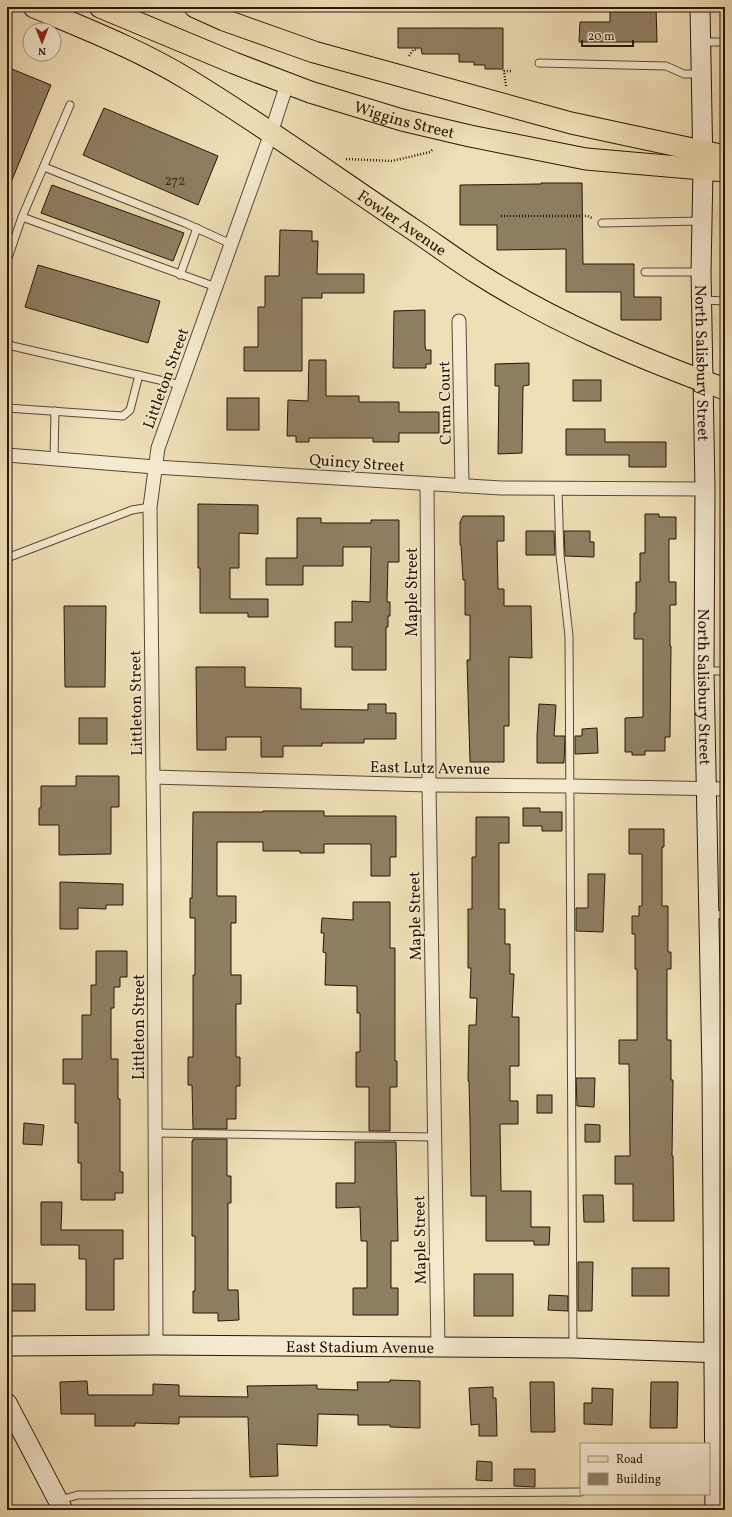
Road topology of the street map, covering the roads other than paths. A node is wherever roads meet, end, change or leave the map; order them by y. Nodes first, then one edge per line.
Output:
1 (34, 7) edge
2 (100, 7) edge
3 (195, 7) edge
4 (700, 7) edge
5 (701, 42) junction
6 (725, 42) edge
7 (539, 64) dead end
8 (701, 74) junction
9 (287, 84) junction
10 (70, 105) dead end
11 (271, 133) junction
12 (725, 156) edge
13 (702, 161) junction
14 (44, 166) junction
15 (725, 171) edge
16 (22, 217) junction
17 (702, 222) junction
18 (602, 223) road end
19 (197, 228) junction
20 (231, 244) junction
21 (7, 261) edge
22 (645, 272) dead end
23 (701, 272) junction
24 (180, 275) junction
25 (216, 287) junction
26 (702, 300) junction
27 (725, 301) edge
28 (460, 320) dead end
29 (7, 342) edge
30 (139, 375) junction
31 (703, 381) junction
32 (181, 385) junction
33 (725, 389) edge
34 (7, 408) edge
35 (56, 411) junction
36 (7, 455) edge
37 (54, 459) junction
38 (155, 467) junction
39 (427, 484) junction
40 (462, 486) junction
41 (558, 489) junction
42 (705, 489) junction
43 (150, 507) junction
44 (7, 558) edge
45 (704, 671) junction
46 (725, 671) edge
47 (153, 777) junction
48 (429, 785) junction
49 (570, 786) junction
50 (716, 789) edge
51 (717, 915) edge
52 (718, 1073) edge
53 (155, 1133) junction
54 (435, 1137) junction
55 (719, 1225) edge
56 (156, 1345) junction
57 (7, 1346) edge
58 (438, 1348) junction
59 (573, 1348) junction
60 (719, 1352) edge
61 (7, 1403) edge
62 (716, 1488) edge
63 (580, 1492) edge
64 (61, 1505) edge
65 (715, 1510) edge

1 - 11 main road, Fowler Avenue
2 - 9 main road, Wiggins Street
3 - 13 main road
4 - 5 street, North Salisbury Street
5 - 6 lane
5 - 8 street, North Salisbury Street
7 - 8 lane
8 - 13 street, North Salisbury Street
9 - 11 street, Littleton Street
9 - 13 main road, Wiggins Street
10 - 14 lane
11 - 20 street, Littleton Street
11 - 31 main road, Fowler Avenue
12 - 13 main road
13 - 15 main road, Wiggins Street
13 - 17 street, North Salisbury Street
14 - 16 lane
14 - 19 lane
16 - 21 lane
16 - 24 lane
17 - 18 lane
17 - 23 street, North Salisbury Street
19 - 20 lane
19 - 24 lane
20 - 25 street, Littleton Street
22 - 23 lane
23 - 26 street, North Salisbury Street
24 - 25 lane
25 - 32 street, Littleton Street
26 - 27 lane
26 - 31 street, North Salisbury Street
28 - 40 street, Crum Court
29 - 30 lane
30 - 32 lane
30 - 35 lane
31 - 33 main road, Fowler Avenue
31 - 42 street, North Salisbury Street
32 - 38 street, Littleton Street
34 - 35 lane
35 - 37 lane
36 - 37 street, Quincy Street
37 - 38 street, Quincy Street
38 - 39 street, Quincy Street
38 - 43 street, Littleton Street
39 - 40 street, Quincy Street
39 - 48 street, Maple Street
40 - 41 street, Quincy Street
41 - 42 street, Quincy Street
41 - 49 lane
42 - 45 street, North Salisbury Street
43 - 44 lane
43 - 47 street, Littleton Street
45 - 46 lane
45 - 50 street, North Salisbury Street
47 - 48 street, East Lutz Avenue
47 - 53 street, Littleton Street
48 - 49 street, East Lutz Avenue
48 - 54 street, Maple Street
49 - 50 street, East Lutz Avenue
49 - 59 lane
50 - 51 street, North Salisbury Street
51 - 52 street, North Salisbury Street
52 - 55 street, North Salisbury Street
53 - 54 lane
53 - 56 street, Littleton Street
54 - 58 street, Maple Street
55 - 60 street, North Salisbury Street
56 - 57 street, East Stadium Avenue
56 - 58 street, East Stadium Avenue
58 - 59 street, East Stadium Avenue
59 - 60 street, East Stadium Avenue
60 - 62 street, North Salisbury Street
61 - 64 street
62 - 65 street, North Salisbury Street
63 - 64 lane

